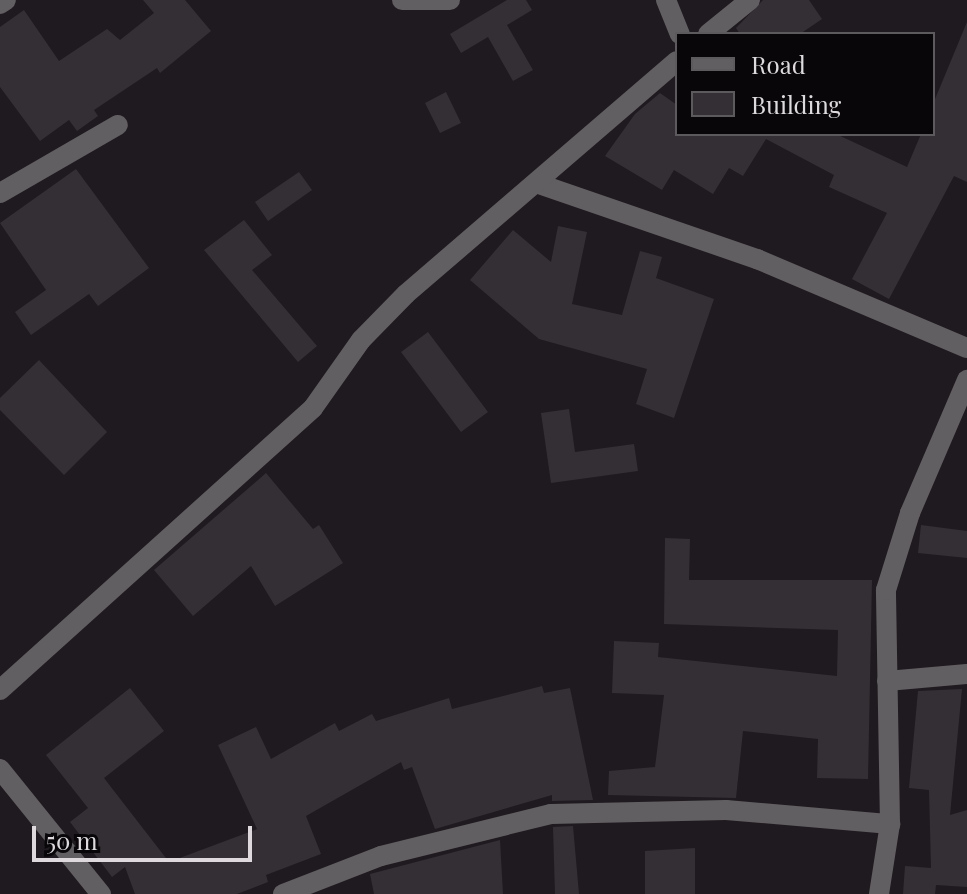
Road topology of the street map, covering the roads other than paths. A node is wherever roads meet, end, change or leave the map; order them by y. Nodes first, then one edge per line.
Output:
1 (6, 0) edge
2 (402, 0) edge
3 (450, 0) edge
4 (666, 0) edge
5 (750, 0) edge
6 (0, 4) edge
7 (679, 32) edge
8 (710, 32) edge
9 (675, 63) edge
10 (118, 125) dead end
11 (539, 184) junction
12 (0, 193) edge
13 (967, 348) edge
14 (967, 380) edge
15 (967, 674) edge
16 (887, 681) junction
17 (0, 690) edge
18 (0, 769) edge
19 (890, 824) junction
20 (101, 894) edge
21 (283, 894) edge
22 (879, 894) edge

1 - 6 street
2 - 3 street
4 - 7 street
5 - 8 street
9 - 11 street
10 - 12 street
11 - 13 street
11 - 17 street
14 - 16 street
15 - 16 street
16 - 19 street
18 - 20 street
19 - 21 street
19 - 22 street

